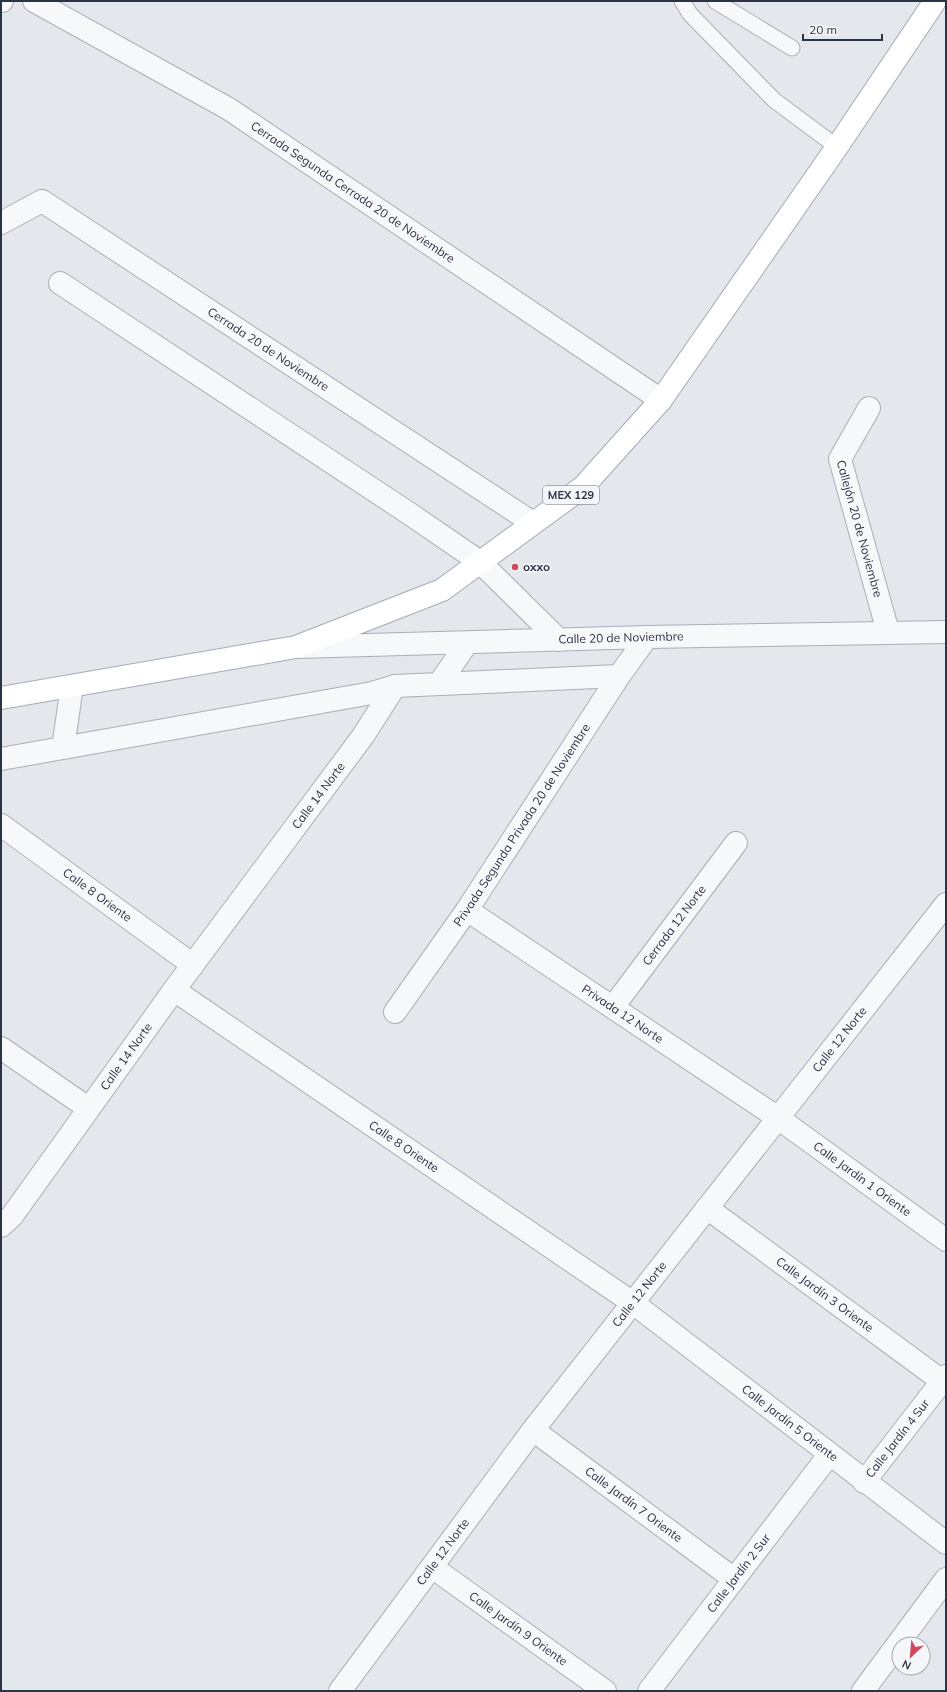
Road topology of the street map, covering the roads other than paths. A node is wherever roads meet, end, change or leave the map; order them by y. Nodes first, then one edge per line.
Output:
1 (34, 1) edge
2 (682, 1) edge
3 (715, 1) edge
4 (935, 1) edge
5 (792, 48) dead end
6 (836, 148) junction
7 (1, 223) edge
8 (60, 283) dead end
9 (661, 400) junction
10 (868, 408) dead end
11 (533, 523) junction
12 (480, 562) junction
13 (888, 632) junction
14 (946, 632) edge
15 (647, 638) junction
16 (559, 640) junction
17 (467, 643) junction
18 (296, 647) junction
19 (619, 676) junction
20 (439, 684) junction
21 (72, 686) junction
22 (395, 686) junction
23 (1, 698) edge
24 (64, 748) junction
25 (1, 759) edge
26 (1, 825) edge
27 (736, 843) dead end
28 (946, 904) edge
29 (467, 910) junction
30 (193, 965) junction
31 (174, 990) junction
32 (613, 1007) junction
33 (394, 1012) dead end
34 (1, 1048) edge
35 (88, 1108) junction
36 (778, 1118) junction
37 (707, 1208) junction
38 (1, 1226) edge
39 (946, 1240) edge
40 (633, 1304) junction
41 (944, 1378) edge
42 (533, 1430) junction
43 (829, 1455) junction
44 (864, 1482) junction
45 (946, 1543) edge
46 (432, 1566) junction
47 (734, 1579) junction
48 (946, 1580) edge
49 (340, 1691) edge
50 (605, 1691) edge
51 (649, 1691) edge
52 (863, 1691) edge

1 - 9 street, Cerrada Segunda Cerrada 20 de Noviembre
2 - 6 lane
3 - 5 lane
4 - 6 main road, MEX 129
6 - 9 main road, MEX 129
7 - 11 street, Cerrada 20 de Noviembre
8 - 12 street
9 - 11 main road, MEX 129
10 - 13 street, Callejón 20 de Noviembre
11 - 12 main road, MEX 129
12 - 16 street
12 - 18 main road, MEX 129
13 - 14 street, Calle 20 de Noviembre
13 - 15 street, Calle 20 de Noviembre
15 - 16 street, Calle 20 de Noviembre
15 - 19 street, Privada Segunda Privada 20 de Noviembre
16 - 17 street, Calle 20 de Noviembre
17 - 18 street, Calle 20 de Noviembre
17 - 20 street
18 - 21 main road, MEX 129
19 - 20 street
19 - 29 street, Privada Segunda Privada 20 de Noviembre
20 - 22 street
21 - 23 main road, MEX 129
21 - 24 street
22 - 24 street
22 - 30 street, Calle 14 Norte
24 - 25 street
26 - 30 street, Calle 8 Oriente
27 - 32 street, Cerrada 12 Norte
28 - 36 street, Calle 12 Norte
29 - 32 street, Privada 12 Norte
29 - 33 street, Privada Segunda Privada 20 de Noviembre
30 - 31 street, Calle 14 Norte
31 - 35 street, Calle 14 Norte
31 - 40 street, Calle 8 Oriente
32 - 36 street, Privada 12 Norte
34 - 35 street
35 - 38 street, Calle 14 Norte
36 - 37 street, Calle 12 Norte
36 - 39 street, Calle Jardín 1 Oriente
37 - 40 street, Calle 12 Norte
37 - 41 street, Calle Jardín 3 Oriente
40 - 42 street, Calle 12 Norte
40 - 43 street, Calle Jardín 5 Oriente
41 - 44 street, Calle Jardín 4 Sur
42 - 46 street, Calle 12 Norte
42 - 47 street, Calle Jardín 7 Oriente
43 - 44 street, Calle Jardín 5 Oriente
43 - 47 street, Calle Jardín 2 Sur
44 - 45 street, Calle Jardín 5 Oriente
46 - 49 street, Calle 12 Norte
46 - 50 street, Calle Jardín 9 Oriente
47 - 51 street, Calle Jardín 2 Sur
48 - 52 street

